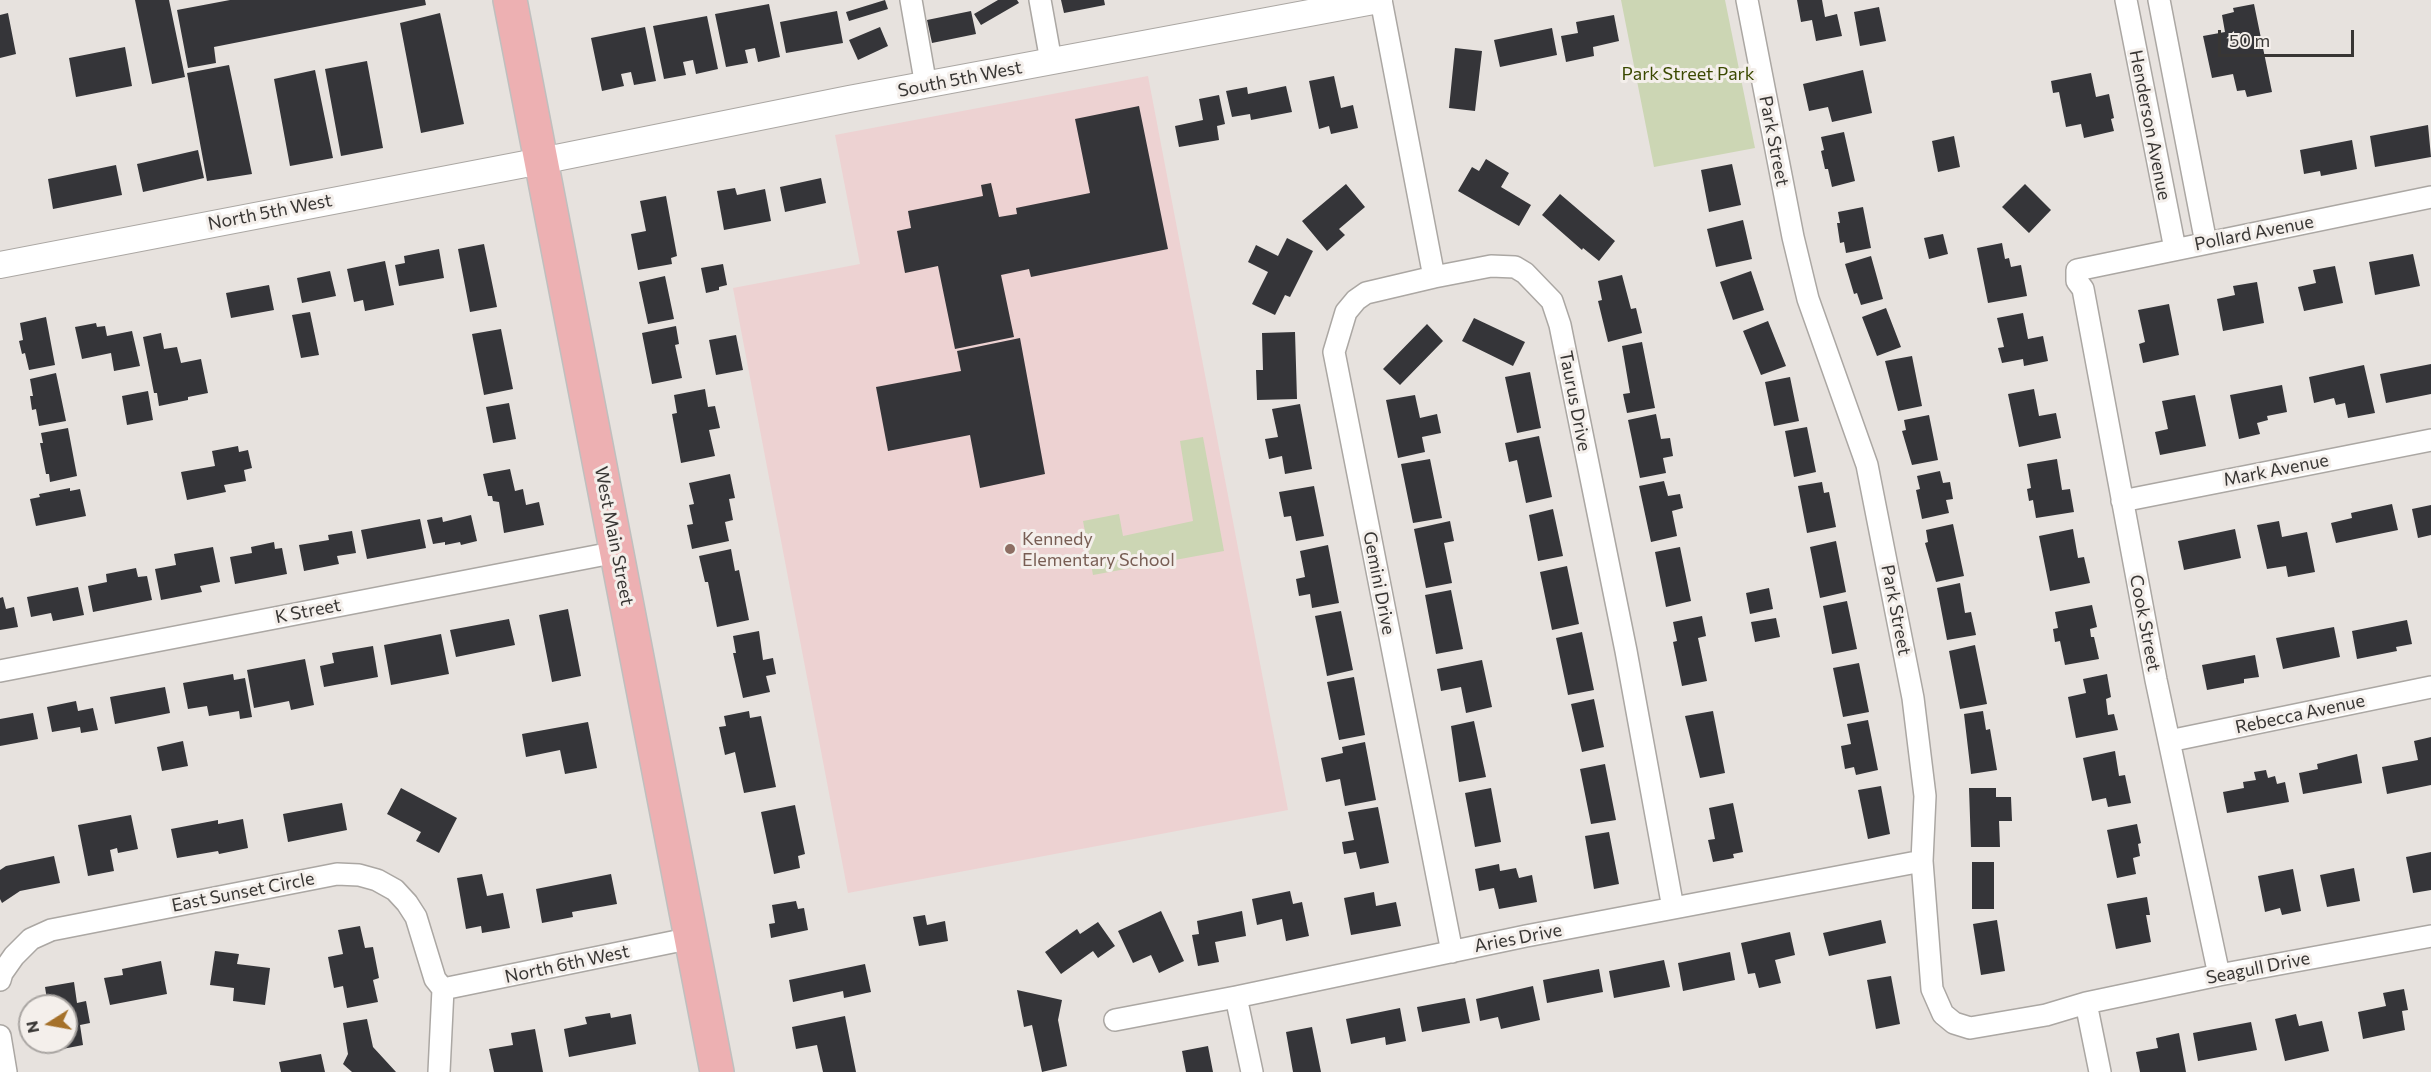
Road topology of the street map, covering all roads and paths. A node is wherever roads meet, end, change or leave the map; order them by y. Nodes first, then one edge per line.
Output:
1 (510, 0) edge
2 (911, 0) edge
3 (1040, 0) edge
4 (1380, 0) edge
5 (1747, 0) edge
6 (2126, 0) edge
7 (2159, 0) edge
8 (1051, 61) junction
9 (926, 86) junction
10 (541, 161) junction
11 (2431, 197) edge
12 (2206, 243) junction
13 (2175, 249) junction
14 (0, 265) edge
15 (2077, 270) joint
16 (1434, 277) junction
17 (2431, 440) edge
18 (2122, 501) junction
19 (617, 552) junction
20 (0, 671) edge
21 (2431, 687) edge
22 (2169, 741) junction
23 (1922, 861) junction
24 (1673, 908) junction
25 (2431, 936) edge
26 (692, 938) junction
27 (1452, 952) junction
28 (2219, 975) junction
29 (0, 980) edge
30 (443, 989) junction
31 (1236, 998) junction
32 (2086, 1003) junction
33 (1115, 1020) dead end
34 (0, 1036) edge
35 (6, 1072) edge
36 (439, 1072) edge
37 (717, 1072) edge
38 (1252, 1072) edge
39 (2100, 1072) edge

1 - 10 main road, West Main Street
2 - 9 street
3 - 8 street
4 - 8 street, South 5th West
4 - 16 street
5 - 23 street, Park Street
6 - 13 street, Henderson Avenue
7 - 12 street, Henderson Avenue
8 - 9 street, South 5th West
9 - 10 street, South 5th West
10 - 14 street, North 5th West
10 - 19 main road, West Main Street
11 - 12 street, Pollard Avenue
12 - 13 street, Pollard Avenue
13 - 15 street, Pollard Avenue
15 - 18 street, Cook Street
16 - 24 street, Taurus Drive
16 - 27 street, Gemini Drive
17 - 18 street, Mark Avenue
18 - 22 street, Cook Street
19 - 20 street, K Street
19 - 26 main road, West Main Street
21 - 22 street, Rebecca Avenue
22 - 28 street, Cook Street
23 - 24 street, Aries Drive
23 - 32 street, Park Street
24 - 27 street, Aries Drive
25 - 28 street, Seagull Drive
26 - 30 street, North 6th West
26 - 37 main road, West Main Street
27 - 31 street, Aries Drive
28 - 32 street, Seagull Drive
29 - 30 street, East Sunset Circle
30 - 36 street
31 - 33 street, Aries Drive
31 - 38 street
32 - 39 street
34 - 35 street

